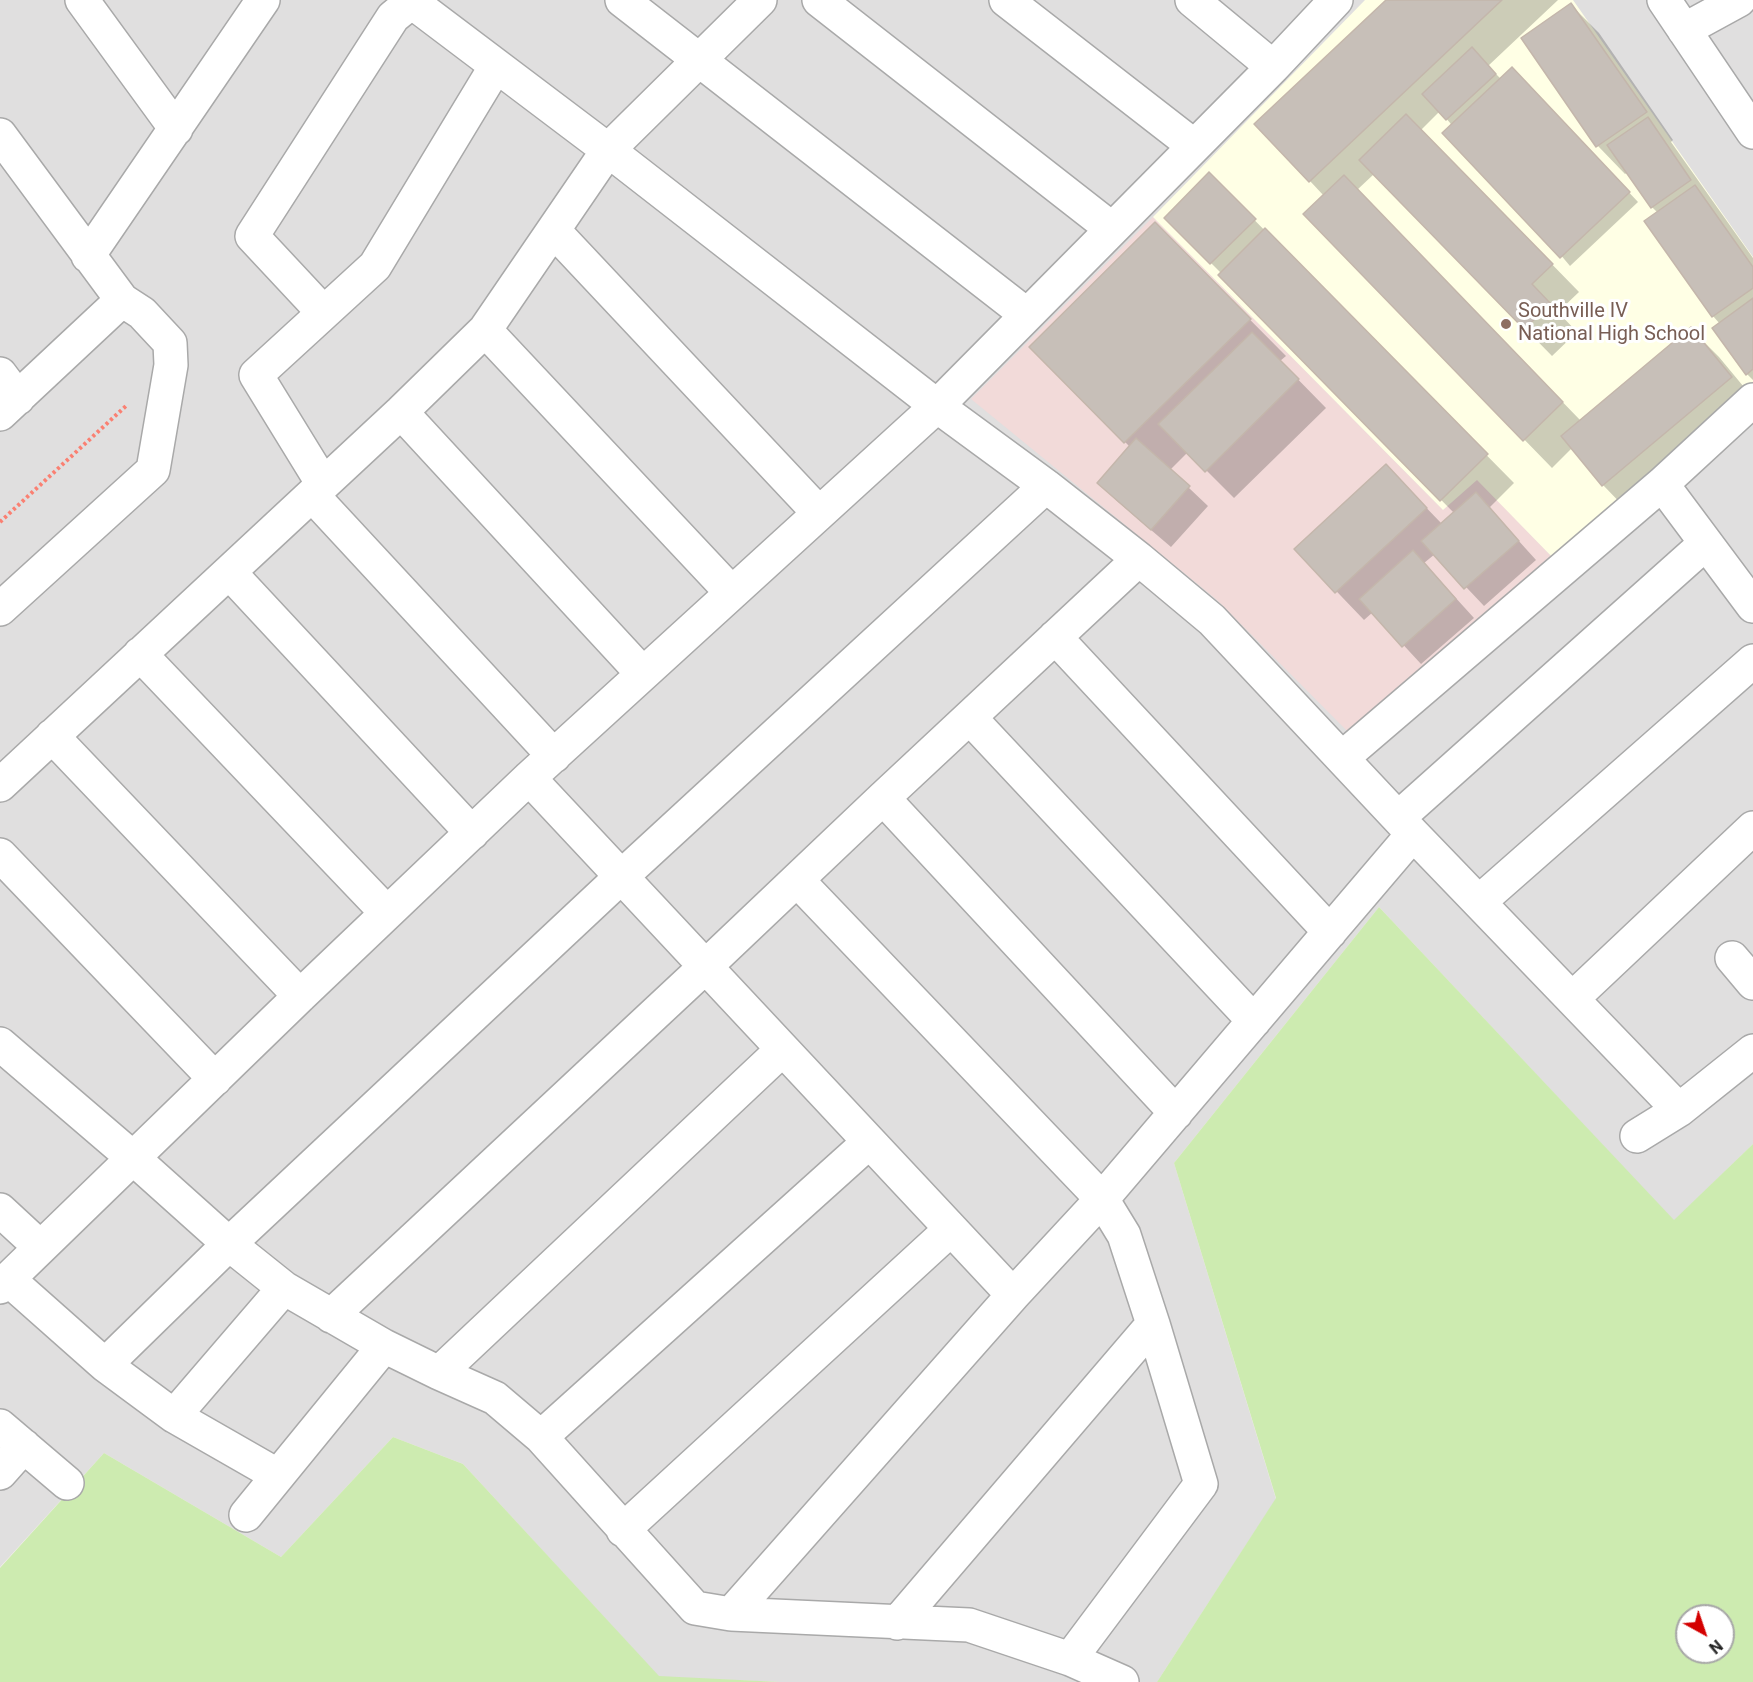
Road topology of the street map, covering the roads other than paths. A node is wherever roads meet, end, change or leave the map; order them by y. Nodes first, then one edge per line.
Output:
1 (82, 0) edge
2 (263, 0) edge
3 (622, 0) edge
4 (760, 0) edge
5 (819, 0) edge
6 (1006, 0) edge
7 (1192, 0) edge
8 (1336, 0) edge
9 (1664, 0) edge
10 (1739, 0) edge
11 (413, 1) edge
12 (1684, 30) junction
13 (698, 60) junction
14 (496, 66) junction
15 (1273, 67) junction
16 (1752, 128) edge
17 (176, 129) junction
18 (0, 135) edge
19 (1194, 146) junction
20 (608, 150) junction
21 (1112, 229) junction
22 (554, 231) junction
23 (88, 256) junction
24 (122, 300) junction
25 (323, 312) junction
26 (1027, 315) junction
27 (485, 330) junction
28 (6, 395) edge
29 (1753, 400) edge
30 (937, 406) junction
31 (401, 412) junction
32 (1662, 484) junction
33 (1046, 486) junction
34 (317, 490) junction
35 (819, 513) junction
36 (1706, 543) junction
37 (1139, 559) junction
38 (229, 572) junction
39 (732, 593) junction
40 (1753, 606) edge
41 (0, 609) edge
42 (1055, 638) junction
43 (140, 654) junction
44 (1753, 661) edge
45 (643, 674) junction
46 (970, 718) junction
47 (52, 736) junction
48 (554, 756) junction
49 (1342, 758) junction
50 (529, 778) junction
51 (0, 785) edge
52 (883, 798) junction
53 (1406, 826) junction
54 (1753, 828) edge
55 (472, 833) junction
56 (0, 855) edge
57 (621, 877) junction
58 (798, 880) junction
59 (1479, 902) junction
60 (387, 913) junction
61 (1330, 932) junction
62 (1732, 958) dead end
63 (705, 967) junction
64 (1753, 983) edge
65 (300, 996) junction
66 (1573, 998) junction
67 (1254, 1021) junction
68 (0, 1044) edge
69 (782, 1050) junction
70 (1753, 1051) edge
71 (215, 1079) junction
72 (1679, 1110) junction
73 (1176, 1113) junction
74 (1637, 1136) dead end
75 (869, 1143) junction
76 (133, 1158) junction
77 (1102, 1199) junction
78 (0, 1210) edge
79 (950, 1230) junction
80 (229, 1244) junction
81 (40, 1246) junction
82 (4, 1283) edge
83 (284, 1288) junction
84 (1013, 1295) junction
85 (332, 1316) junction
86 (1153, 1324) junction
87 (384, 1346) junction
88 (105, 1365) junction
89 (439, 1373) junction
90 (174, 1416) junction
91 (12, 1436) edge
92 (541, 1437) junction
93 (0, 1473) edge
94 (277, 1475) junction
95 (68, 1483) dead end
96 (246, 1515) dead end
97 (623, 1530) junction
98 (731, 1614) junction
99 (897, 1623) junction
100 (1070, 1659) junction
101 (1122, 1682) edge

1 - 17 street
2 - 17 street
3 - 13 street
4 - 13 street
5 - 21 street
6 - 19 street
7 - 15 street
8 - 15 street
9 - 12 street
10 - 12 street
11 - 14 street
11 - 25 street
12 - 16 street
13 - 20 street
13 - 26 street
14 - 20 street
14 - 25 street
15 - 19 street
17 - 23 street
18 - 23 street
19 - 21 street
20 - 22 street
20 - 30 street
21 - 26 street
22 - 27 street
22 - 35 street
23 - 24 street
24 - 28 street
24 - 41 street
25 - 34 street
26 - 30 street
27 - 31 street
27 - 39 street
29 - 32 street
30 - 33 street
30 - 35 street
31 - 34 street
31 - 45 street
32 - 36 street
32 - 49 street
33 - 37 street
33 - 57 street
34 - 38 street
34 - 48 street
35 - 39 street
36 - 40 street
36 - 53 street
37 - 42 street
37 - 49 street
38 - 43 street
38 - 55 street
39 - 45 street
42 - 46 street
42 - 61 street
43 - 47 street
43 - 60 street
44 - 59 street
45 - 48 street
46 - 52 street
46 - 67 street
47 - 51 street
47 - 65 street
48 - 50 street
49 - 53 street
50 - 55 street
50 - 57 street
52 - 58 street
52 - 73 street
53 - 59 street
53 - 61 street
54 - 66 street
55 - 60 street
56 - 71 street
57 - 63 street
57 - 80 street
58 - 63 street
58 - 77 street
59 - 66 street
60 - 65 street
61 - 67 street
62 - 64 street
63 - 69 street
63 - 85 street
65 - 71 street
66 - 72 street
67 - 73 street
68 - 76 street
69 - 75 street
69 - 89 street
70 - 72 street
71 - 76 street
72 - 74 street
73 - 77 street
75 - 79 street
75 - 92 street
76 - 80 street
76 - 81 street
77 - 84 street
77 - 86 street
78 - 81 street
79 - 84 street
79 - 97 street
80 - 83 street
80 - 88 street
81 - 82 street
82 - 88 street
83 - 85 street
83 - 90 street
84 - 98 street
85 - 87 street
86 - 99 street
86 - 100 street
87 - 89 street
87 - 94 street
88 - 90 street
89 - 92 street
90 - 94 street
91 - 93 street
91 - 95 street
92 - 97 street
94 - 96 street
97 - 98 street
98 - 99 street
99 - 100 street
100 - 101 street

